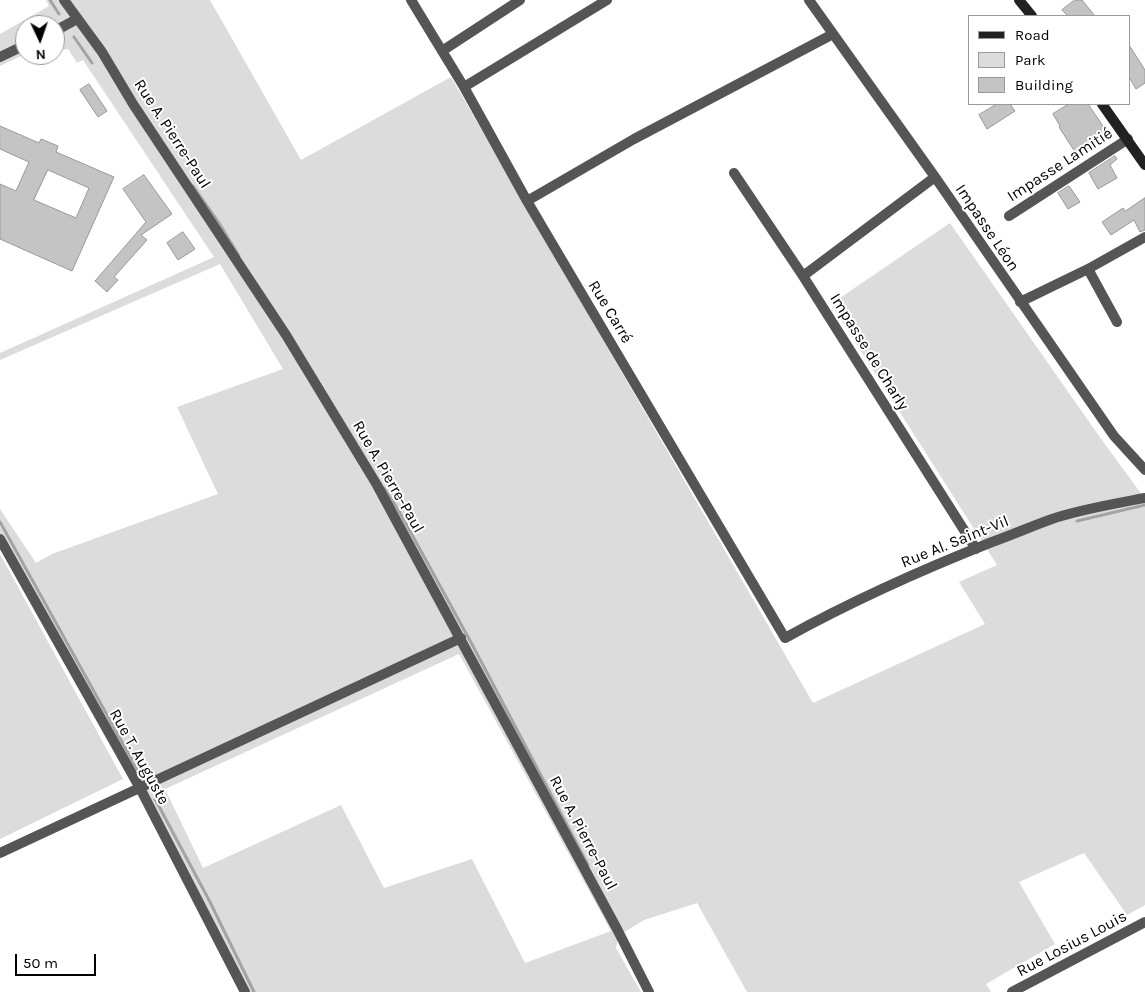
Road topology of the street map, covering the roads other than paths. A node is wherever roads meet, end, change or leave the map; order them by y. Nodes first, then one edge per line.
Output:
1 (64, 0) edge
2 (412, 0) edge
3 (520, 0) edge
4 (607, 0) edge
5 (809, 0) edge
6 (1019, 0) edge
7 (1031, 15) edge
8 (77, 19) junction
9 (65, 26) edge
10 (833, 34) junction
11 (15, 50) edge
12 (442, 51) junction
13 (0, 57) edge
14 (464, 87) junction
15 (1103, 105) edge
16 (1128, 139) junction
17 (1145, 165) edge
18 (734, 172) dead end
19 (935, 178) junction
20 (526, 201) junction
21 (1009, 216) dead end
22 (1145, 236) edge
23 (1088, 269) junction
24 (803, 276) junction
25 (1020, 302) junction
26 (1117, 322) dead end
27 (1145, 470) edge
28 (1145, 498) edge
29 (0, 539) edge
30 (976, 549) junction
31 (461, 638) junction
32 (785, 638) joint
33 (140, 788) junction
34 (0, 853) edge
35 (1145, 922) edge
36 (245, 992) edge
37 (649, 992) edge
38 (1012, 992) edge

1 - 8 street, Rue A. Pierre-Paul
2 - 12 street, Rue Carré
3 - 12 street
4 - 14 street
5 - 10 street, Impasse Léon
6 - 7 main road
8 - 9 street
8 - 31 street, Rue A. Pierre-Paul
10 - 19 street, Impasse Léon
10 - 20 street
11 - 13 street
12 - 14 street, Rue Carré
14 - 20 street, Rue Carré
15 - 16 main road
16 - 17 main road
16 - 21 street, Impasse Lamitié
18 - 24 street, Impasse de Charly
19 - 24 street
19 - 25 street, Impasse Léon
20 - 32 street, Rue Carré
22 - 23 street
23 - 25 street
23 - 26 street
24 - 30 street, Impasse de Charly
25 - 27 street, Impasse Léon
28 - 30 street, Rue Al. Saint-Vil
29 - 33 street, Rue T. Auguste
30 - 32 street, Rue Al. Saint-Vil
31 - 33 street
31 - 37 street, Rue A. Pierre-Paul
33 - 34 street
33 - 36 street, Rue T. Auguste
35 - 38 street, Rue Losius Louis

